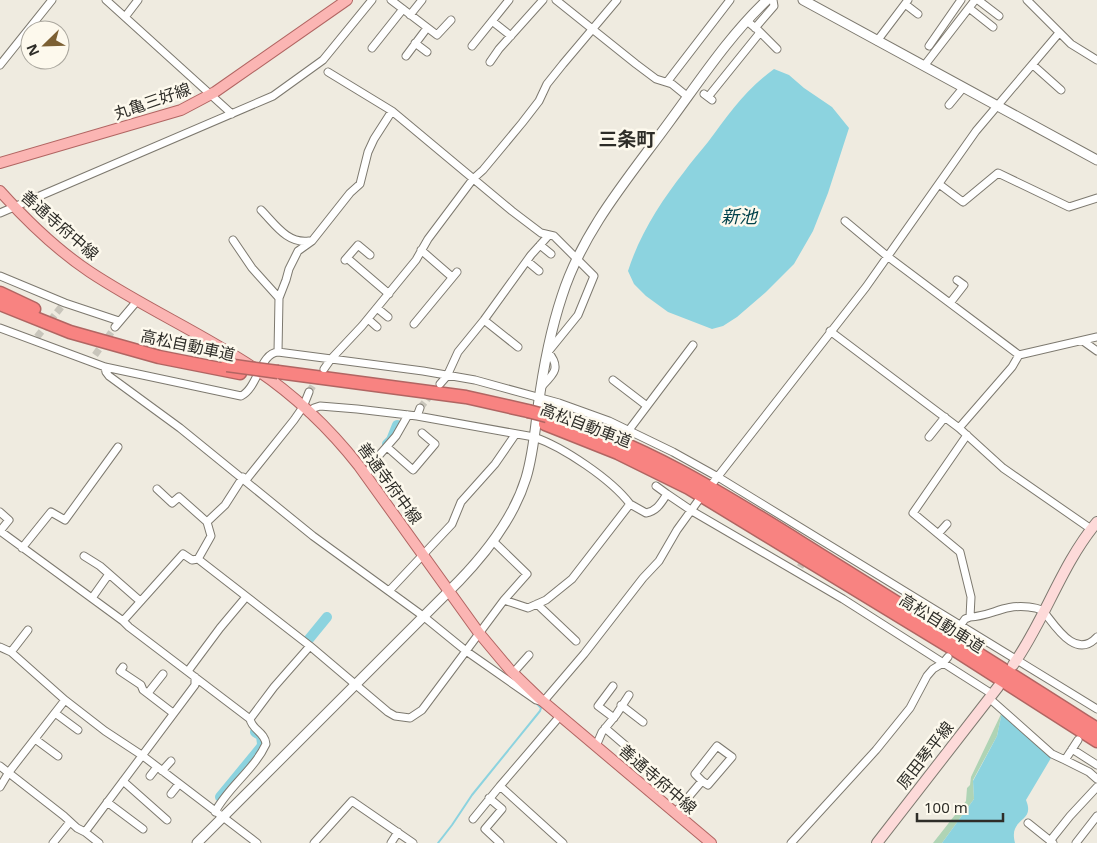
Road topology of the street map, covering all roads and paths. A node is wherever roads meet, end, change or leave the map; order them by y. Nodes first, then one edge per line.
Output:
1 (52, 0) edge
2 (138, 0) edge
3 (347, 0) edge
4 (372, 0) edge
5 (391, 0) edge
6 (422, 0) edge
7 (509, 0) edge
8 (543, 0) edge
9 (556, 0) edge
10 (617, 0) edge
11 (730, 0) edge
12 (767, 0) edge
13 (773, 0) edge
14 (803, 0) edge
15 (961, 0) edge
16 (977, 0) edge
17 (1027, 0) edge
18 (109, 1) edge
19 (907, 2) edge
20 (955, 8) junction
21 (969, 8) junction
22 (403, 10) junction
23 (918, 14) dead end
24 (410, 15) junction
25 (964, 15) junction
26 (999, 16) dead end
27 (124, 17) junction
28 (451, 20) dead end
29 (492, 21) junction
30 (747, 21) junction
31 (993, 27) dead end
32 (427, 28) junction
33 (592, 28) junction
34 (757, 30) junction
35 (1059, 33) junction
36 (510, 36) junction
37 (877, 41) junction
38 (415, 43) junction
39 (472, 46) dead end
40 (928, 46) dead end
41 (372, 48) dead end
42 (777, 49) dead end
43 (427, 52) dead end
44 (406, 56) dead end
45 (1097, 60) edge
46 (490, 62) dead end
47 (0, 65) edge
48 (1032, 65) junction
49 (924, 66) junction
50 (328, 72) dead end
51 (667, 82) junction
52 (964, 88) junction
53 (1061, 90) dead end
54 (210, 95) junction
55 (688, 97) junction
56 (708, 97) dead end
57 (949, 105) dead end
58 (998, 106) junction
59 (392, 111) junction
60 (232, 114) junction
61 (1097, 160) edge
62 (0, 163) edge
63 (472, 179) junction
64 (939, 184) junction
65 (0, 191) edge
66 (1097, 198) edge
67 (14, 207) junction
68 (261, 210) dead end
69 (0, 213) edge
70 (845, 221) dead end
71 (549, 235) junction
72 (233, 240) dead end
73 (312, 241) junction
74 (540, 245) junction
75 (421, 250) junction
76 (551, 254) dead end
77 (370, 255) dead end
78 (886, 256) junction
79 (577, 259) junction
80 (527, 261) junction
81 (539, 271) dead end
82 (0, 276) edge
83 (957, 280) dead end
84 (0, 293) edge
85 (389, 294) junction
86 (279, 298) junction
87 (137, 301) junction
88 (950, 303) junction
89 (0, 304) edge
90 (377, 308) junction
91 (388, 317) dead end
92 (368, 319) junction
93 (484, 320) junction
94 (414, 324) dead end
95 (377, 327) dead end
96 (0, 328) edge
97 (830, 331) junction
98 (1097, 337) edge
99 (1083, 341) junction
100 (693, 345) dead end
101 (518, 347) dead end
102 (1097, 351) edge
103 (278, 352) junction
104 (548, 352) junction
105 (95, 355) tunnel mouth
106 (1019, 355) junction
107 (331, 359) junction
108 (90, 362) junction
109 (105, 367) junction
110 (324, 369) tunnel mouth
111 (260, 372) junction
112 (282, 376) junction
113 (447, 376) junction
114 (613, 380) dead end
115 (440, 384) tunnel mouth
116 (308, 392) tunnel mouth
117 (539, 398) junction
118 (648, 406) junction
119 (420, 408) tunnel mouth
120 (306, 410) junction
121 (408, 415) junction
122 (417, 416) junction
123 (945, 417) junction
124 (546, 420) junction
125 (959, 428) junction
126 (629, 430) junction
127 (422, 433) dead end
128 (515, 435) junction
129 (967, 435) junction
130 (534, 437) junction
131 (930, 437) dead end
132 (118, 447) dead end
133 (387, 447) junction
134 (366, 475) junction
135 (718, 477) junction
136 (244, 479) junction
137 (712, 484) dead end
138 (656, 486) dead end
139 (157, 489) dead end
140 (667, 494) junction
141 (698, 501) dead end
142 (630, 504) junction
143 (692, 511) junction
144 (0, 512) edge
145 (207, 522) junction
146 (947, 524) dead end
147 (798, 526) junction
148 (1094, 530) edge
149 (0, 531) edge
150 (794, 533) dead end
151 (938, 534) junction
152 (493, 541) junction
153 (774, 546) dead end
154 (22, 548) junction
155 (764, 553) junction
156 (84, 556) dead end
157 (424, 556) junction
158 (198, 559) junction
159 (109, 574) junction
160 (389, 591) junction
161 (449, 591) junction
162 (246, 597) junction
163 (92, 598) junction
164 (504, 600) junction
165 (140, 601) junction
166 (537, 604) junction
167 (1044, 612) junction
168 (423, 616) junction
169 (970, 618) junction
170 (123, 621) junction
171 (28, 630) dead end
172 (962, 630) junction
173 (479, 633) junction
174 (1097, 637) edge
175 (576, 641) dead end
176 (310, 646) junction
177 (0, 647) edge
178 (466, 651) junction
179 (11, 652) junction
180 (529, 655) dead end
181 (946, 660) junction
182 (1015, 663) junction
183 (123, 667) dead end
184 (188, 671) junction
185 (513, 673) junction
186 (163, 674) dead end
187 (195, 676) junction
188 (356, 683) junction
189 (613, 686) dead end
190 (993, 693) junction
191 (148, 694) junction
192 (629, 695) dead end
193 (65, 700) junction
194 (543, 702) junction
195 (621, 705) junction
196 (55, 712) junction
197 (1096, 712) edge
198 (173, 713) junction
199 (560, 716) junction
200 (614, 718) junction
201 (250, 719) junction
202 (643, 722) dead end
203 (605, 728) junction
204 (1097, 729) edge
205 (78, 730) dead end
206 (35, 739) junction
207 (1078, 740) dead end
208 (1097, 741) edge
209 (596, 746) junction
210 (626, 746) dead end
211 (1072, 749) junction
212 (58, 756) dead end
213 (143, 756) junction
214 (1065, 760) junction
215 (171, 761) dead end
216 (1097, 764) edge
217 (0, 766) edge
218 (160, 769) junction
219 (9, 772) junction
220 (150, 776) dead end
221 (1097, 779) edge
222 (123, 781) junction
223 (702, 781) junction
224 (179, 784) junction
225 (500, 786) junction
226 (1097, 786) edge
227 (0, 787) edge
228 (171, 794) dead end
229 (489, 798) junction
230 (107, 802) junction
231 (215, 812) junction
232 (675, 813) junction
233 (1097, 816) edge
234 (223, 818) junction
235 (473, 818) dead end
236 (167, 820) dead end
237 (70, 822) junction
238 (1028, 823) dead end
239 (143, 829) dead end
240 (85, 832) junction
241 (398, 832) junction
242 (252, 842) edge
243 (1052, 842) edge
244 (53, 843) edge
245 (98, 843) edge
246 (197, 843) edge
247 (314, 843) edge
248 (391, 843) edge
249 (413, 843) edge
250 (500, 843) edge
251 (563, 843) edge
252 (711, 843) edge
253 (791, 843) edge
254 (877, 843) edge
255 (1076, 843) edge

1 - 47 street
2 - 27 street
3 - 54 main road, 丸亀三好線
4 - 60 street
5 - 22 street
6 - 24 street
7 - 29 street
8 - 36 street
9 - 33 street
10 - 33 street
11 - 51 street
12 - 30 street
13 - 34 street
14 - 37 street
15 - 20 street
16 - 21 street
16 - 26 street
17 - 35 street
18 - 27 street
19 - 23 street
19 - 37 street
20 - 25 street
20 - 40 street
21 - 25 street
21 - 31 street
22 - 24 street
22 - 41 street
24 - 32 street
25 - 49 street
27 - 54 street
28 - 32 street
29 - 36 street
29 - 39 street
30 - 34 street
30 - 55 street
32 - 38 street
33 - 51 street
33 - 63 street
34 - 42 street
34 - 56 street
35 - 45 street
35 - 48 street
36 - 46 street
37 - 49 street
38 - 43 street
38 - 44 street
48 - 53 street
48 - 58 street
49 - 52 street
50 - 59 street
51 - 55 street
52 - 57 street
52 - 58 street
54 - 60 street
54 - 62 main road, 丸亀三好線
55 - 79 street
58 - 61 street
58 - 64 street
59 - 63 street
59 - 73 street
60 - 67 street
63 - 71 street
63 - 75 street
64 - 66 street
64 - 78 street
65 - 67 main road, 善通寺府中線
67 - 69 street
67 - 87 main road, 善通寺府中線
68 - 73 street
70 - 78 street
71 - 74 street
71 - 79 street
72 - 86 street
73 - 86 street
74 - 76 street
74 - 80 street
75 - 85 street
75 - 94 street
77 - 85 street
78 - 88 street
78 - 97 street
79 - 104 street
79 - 104 street
80 - 81 street
80 - 93 street
82 - 87 street
83 - 88 street
84 - 112 highway, 高松自動車道, bridge
85 - 90 street
86 - 103 street
87 - 111 main road, 善通寺府中線
88 - 106 street
89 - 112 highway, 高松自動車道
90 - 91 street
90 - 92 street
92 - 95 street
92 - 107 street
93 - 101 street
93 - 113 street
96 - 108 street
97 - 123 street
97 - 135 street
98 - 99 street
99 - 102 street
99 - 106 street
100 - 118 street
103 - 107 street
103 - 111 street
104 - 117 street
105 - 108 street
106 - 125 street
107 - 110 street
107 - 113 street
108 - 109 street
109 - 111 street
109 - 136 street
111 - 120 main road, 善通寺府中線
112 - 124 highway, 高松自動車道
113 - 115 street
113 - 117 street
114 - 118 street
116 - 120 street
117 - 126 street
117 - 130 street
118 - 126 street
119 - 122 street
120 - 121 street
120 - 134 main road, 善通寺府中線
120 - 136 street
121 - 122 street
121 - 133 street
122 - 128 street
123 - 125 street
123 - 131 street
124 - 204 highway, 高松自動車道
124 - 208 highway, 高松自動車道
125 - 129 street
126 - 135 street
127 - 133 street
128 - 130 street
128 - 157 street
129 - 148 street
129 - 151 street
130 - 142 street
130 - 152 street
132 - 154 street
133 - 134 street
134 - 157 main road, 善通寺府中線
135 - 137 street
135 - 147 street
136 - 145 street
136 - 160 street
138 - 140 street
139 - 145 street
140 - 142 street
140 - 143 street
141 - 143 street
142 - 166 street
143 - 155 street
143 - 194 street
144 - 149 street
145 - 158 street
146 - 151 street
147 - 150 street
147 - 172 street
148 - 167 main road
149 - 154 street
151 - 169 street
152 - 161 street
152 - 164 street
153 - 155 street
154 - 163 street
155 - 181 street
156 - 159 street
157 - 160 street
157 - 161 main road, 善通寺府中線
158 - 162 street
158 - 165 street
159 - 163 street
159 - 165 street
160 - 168 street
161 - 168 street
161 - 173 main road, 善通寺府中線
162 - 176 street
162 - 184 street
163 - 170 street
164 - 166 street
164 - 173 street
165 - 170 street
166 - 175 street
167 - 169 street
167 - 174 street
167 - 182 main road
168 - 178 street
168 - 188 street
169 - 172 street
170 - 184 street
171 - 179 street
172 - 182 street
173 - 178 street
173 - 185 main road, 善通寺府中線
176 - 188 street
176 - 201 street
177 - 179 street
178 - 188 street
178 - 194 street
179 - 193 street
180 - 185 street
181 - 190 street
181 - 253 street
182 - 197 street
183 - 191 street
184 - 187 street
185 - 194 main road, 善通寺府中線
186 - 191 street
187 - 198 street
187 - 201 street
188 - 234 street
189 - 200 street
190 - 214 street
190 - 254 main road, 原田琴平線
191 - 198 street
192 - 195 street
193 - 196 street
193 - 213 street
194 - 199 main road, 善通寺府中線
195 - 200 street
195 - 202 street
196 - 205 street
196 - 206 street
198 - 213 street
199 - 209 main road, 善通寺府中線
199 - 225 street
200 - 203 street
201 - 231 street
203 - 209 street
203 - 210 street
206 - 212 street
206 - 219 street
207 - 211 street
209 - 232 main road, 善通寺府中線
211 - 214 street
211 - 216 street
213 - 218 street
213 - 222 street
214 - 221 street
215 - 218 street
217 - 219 street
218 - 220 street
218 - 224 street
219 - 227 street
219 - 237 street
222 - 230 street
222 - 236 street
223 - 223 street
223 - 232 street
224 - 228 street
224 - 231 street
225 - 229 street
225 - 251 street
226 - 243 street
229 - 235 street
229 - 250 street
230 - 239 street
230 - 240 street
231 - 234 street
232 - 252 main road, 善通寺府中線
233 - 255 street
234 - 242 street
234 - 246 street
237 - 240 street
237 - 244 street
238 - 243 street
240 - 245 street
241 - 247 street
241 - 248 street
241 - 249 street

